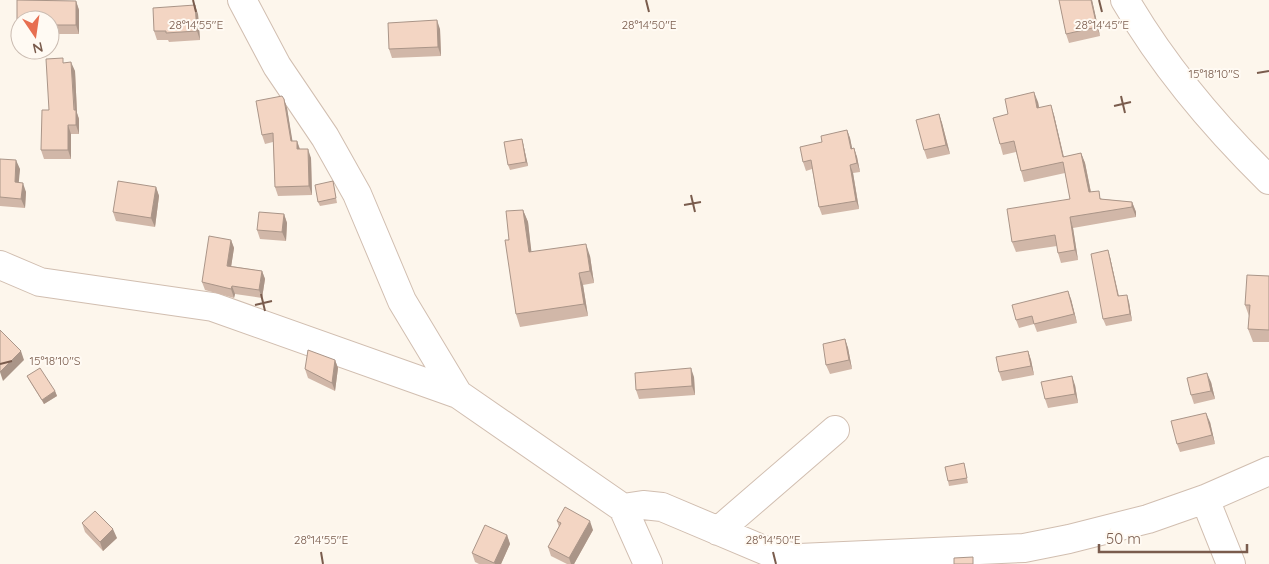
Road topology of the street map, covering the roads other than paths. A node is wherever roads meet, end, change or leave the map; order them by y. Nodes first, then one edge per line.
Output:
1 (242, 0) edge
2 (1124, 0) edge
3 (1269, 180) edge
4 (0, 265) edge
5 (458, 394) junction
6 (835, 430) dead end
7 (1269, 471) edge
8 (1205, 499) junction
9 (623, 508) junction
10 (718, 531) junction
11 (648, 564) edge
12 (1231, 564) edge

1 - 5 street
2 - 3 street
4 - 5 street
5 - 9 street
6 - 10 street
7 - 8 street
8 - 10 street
8 - 12 street
9 - 10 street
9 - 11 street

